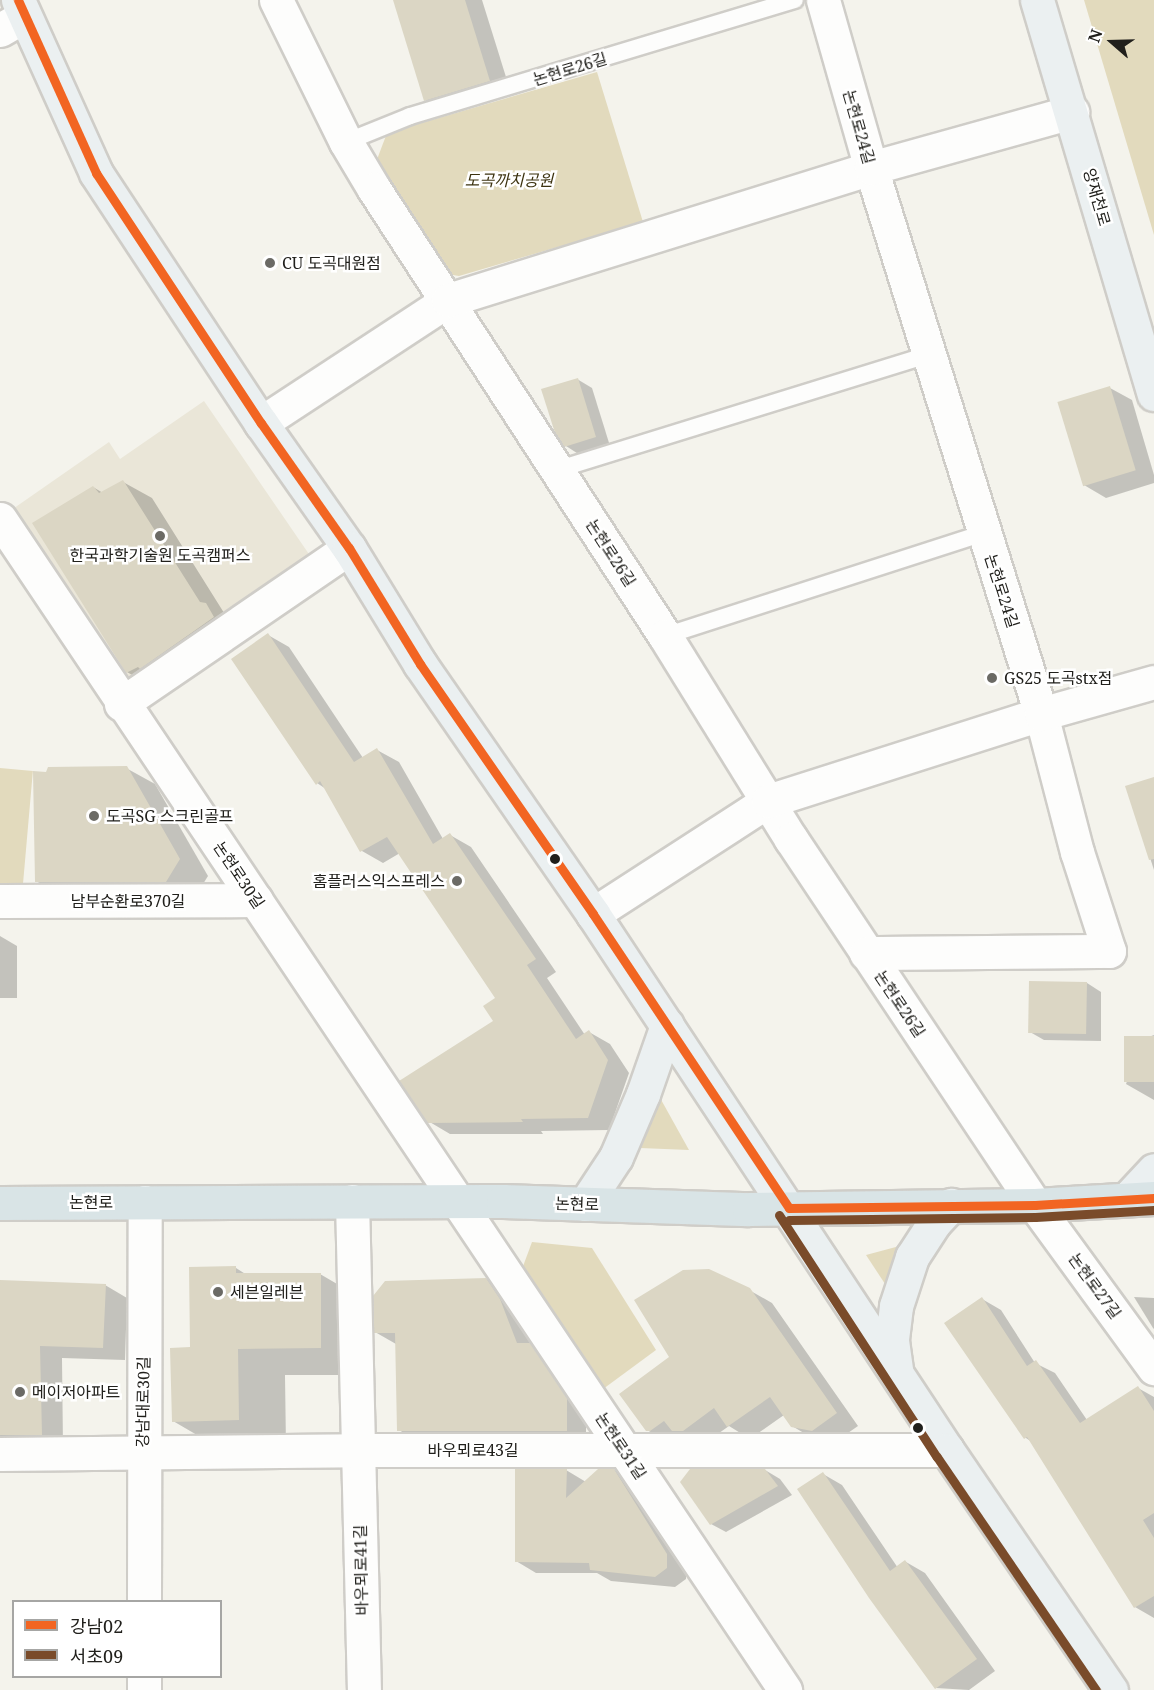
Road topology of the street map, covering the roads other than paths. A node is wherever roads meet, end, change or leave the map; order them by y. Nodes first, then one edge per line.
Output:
1 (276, 0) edge
2 (795, 0) edge
3 (823, 0) edge
4 (1037, 0) edge
5 (14, 15) edge
6 (1072, 112) junction
7 (346, 142) junction
8 (871, 168) junction
9 (448, 300) junction
10 (928, 355) junction
11 (1154, 394) edge
12 (261, 423) junction
13 (556, 470) junction
14 (0, 519) edge
15 (983, 533) junction
16 (349, 549) junction
17 (665, 636) junction
18 (1154, 682) edge
19 (121, 704) junction
20 (1041, 714) junction
21 (768, 801) junction
22 (256, 900) junction
23 (0, 901) edge
24 (593, 914) junction
25 (867, 953) junction
26 (667, 1025) junction
27 (1154, 1170) edge
28 (1141, 1198) edge
29 (352, 1201) junction
30 (145, 1202) junction
31 (457, 1202) junction
32 (0, 1203) edge
33 (585, 1204) junction
34 (951, 1205) junction
35 (1035, 1205) junction
36 (789, 1208) junction
37 (1154, 1368) edge
38 (896, 1371) junction
39 (358, 1450) junction
40 (624, 1450) junction
41 (947, 1450) junction
42 (0, 1454) edge
43 (142, 1454) junction
44 (144, 1600) edge
45 (364, 1690) edge
46 (785, 1690) edge
47 (1111, 1690) edge

1 - 7 street, 논현로26길
2 - 7 lane, 논현로26길
3 - 8 street, 논현로24길
4 - 6 street, 양재천로
5 - 12 street
6 - 8 street
6 - 11 street, 양재천로
7 - 9 street, 논현로26길
8 - 9 street
8 - 10 street, 논현로24길
9 - 12 street
9 - 13 street, 논현로26길
10 - 13 lane
10 - 15 street, 논현로24길
12 - 16 street
13 - 17 street, 논현로26길
14 - 19 street, 논현로30길
15 - 17 lane
15 - 20 street, 논현로24길
16 - 19 street
16 - 24 street
17 - 21 street, 논현로26길
18 - 20 street
19 - 22 street, 논현로30길
20 - 21 street
20 - 25 street, 논현로24길
21 - 24 street
21 - 25 street, 논현로26길
22 - 23 street, 남부순환로370길
22 - 31 street, 논현로30길
24 - 26 street
25 - 35 street, 논현로26길
26 - 33 street
26 - 36 street
27 - 28 street
28 - 35 main road, 논현로
29 - 30 main road, 논현로
29 - 31 main road, 논현로
29 - 39 street, 바우뫼로41길
30 - 32 main road, 논현로
30 - 43 street, 강남대로30길
31 - 33 main road, 논현로
31 - 40 street, 논현로31길
33 - 36 main road, 논현로
34 - 35 main road, 논현로
34 - 36 main road, 논현로
34 - 38 street
35 - 37 street, 논현로27길
36 - 38 street
38 - 41 street
39 - 40 street, 바우뫼로43길
39 - 43 street, 바우뫼로43길
39 - 45 street, 바우뫼로41길
40 - 41 street, 바우뫼로43길
40 - 46 street, 논현로31길
41 - 47 street
42 - 43 street, 바우뫼로43길
43 - 44 street, 강남대로30길

